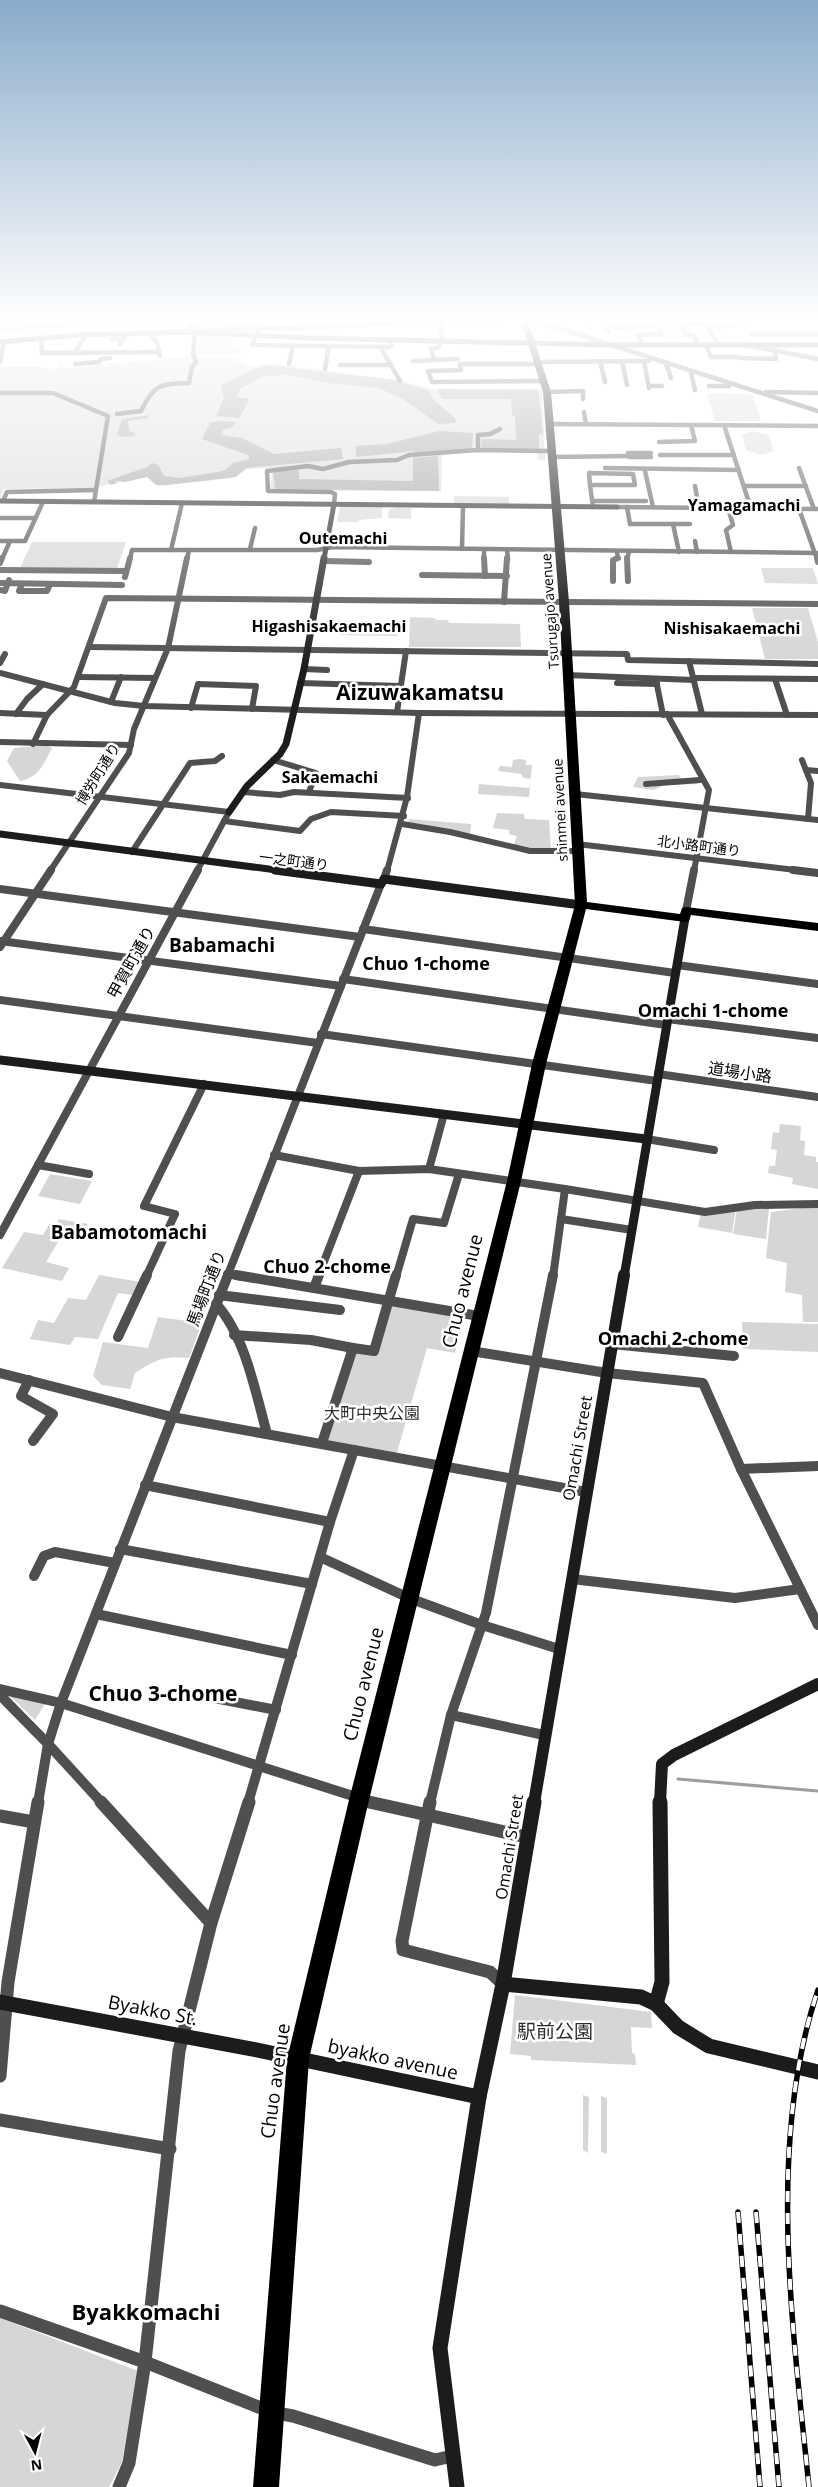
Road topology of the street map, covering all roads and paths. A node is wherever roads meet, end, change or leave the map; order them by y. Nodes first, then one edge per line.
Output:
1 (106, 434) edge
2 (490, 434) edge
3 (550, 434) edge
4 (693, 434) edge
5 (727, 434) edge
6 (659, 442) dead end
7 (478, 450) junction
8 (551, 454) junction
9 (651, 455) dead end
10 (660, 455) dead end
11 (694, 455) junction
12 (734, 455) junction
13 (697, 463) dead end
14 (605, 468) dead end
15 (800, 468) dead end
16 (739, 470) junction
17 (645, 471) dead end
18 (590, 485) junction
19 (694, 486) dead end
20 (744, 486) junction
21 (806, 486) junction
22 (96, 490) junction
23 (1, 501) edge
24 (646, 501) dead end
25 (43, 502) junction
26 (94, 502) junction
27 (182, 503) junction
28 (334, 504) junction
29 (592, 504) junction
30 (463, 506) junction
31 (556, 507) junction
32 (617, 507) joint
33 (628, 507) junction
34 (653, 507) junction
35 (687, 508) junction
36 (699, 508) junction
37 (728, 508) junction
38 (751, 509) junction
39 (799, 509) junction
40 (816, 509) edge
41 (0, 518) edge
42 (36, 518) junction
43 (630, 524) junction
44 (673, 524) junction
45 (255, 528) dead end
46 (631, 533) dead end
47 (0, 541) edge
48 (10, 541) junction
49 (695, 541) dead end
50 (0, 548) edge
51 (7, 548) junction
52 (326, 549) junction
53 (171, 550) junction
54 (189, 550) junction
55 (250, 550) junction
56 (462, 550) junction
57 (484, 550) junction
58 (507, 550) junction
59 (560, 551) junction
60 (618, 552) junction
61 (629, 552) junction
62 (680, 552) junction
63 (697, 552) junction
64 (731, 552) junction
65 (817, 553) edge
66 (2, 556) edge
67 (324, 561) junction
68 (369, 562) dead end
69 (818, 562) edge
70 (0, 563) edge
71 (0, 570) edge
72 (13, 570) junction
73 (126, 571) junction
74 (422, 575) dead end
75 (485, 576) junction
76 (507, 576) junction
77 (613, 581) dead end
78 (628, 581) dead end
79 (0, 583) edge
80 (8, 583) junction
81 (122, 585) junction
82 (0, 590) edge
83 (118, 596) junction
84 (179, 597) junction
85 (317, 599) junction
86 (504, 602) junction
87 (564, 602) junction
88 (818, 604) edge
89 (89, 647) junction
90 (168, 648) junction
91 (307, 649) junction
92 (406, 651) junction
93 (566, 653) junction
94 (5, 654) dead end
95 (689, 661) junction
96 (0, 663) edge
97 (818, 664) edge
98 (304, 669) junction
99 (327, 670) dead end
100 (0, 673) edge
101 (567, 675) junction
102 (630, 676) junction
103 (78, 677) junction
104 (121, 677) junction
105 (656, 677) junction
106 (156, 678) junction
107 (694, 679) junction
108 (775, 679) junction
109 (818, 679) edge
110 (300, 683) junction
111 (617, 683) dead end
112 (43, 684) junction
113 (630, 684) junction
114 (658, 684) junction
115 (401, 686) junction
116 (71, 691) junction
117 (111, 702) junction
118 (144, 706) junction
119 (191, 708) junction
120 (252, 709) junction
121 (295, 711) junction
122 (397, 712) junction
123 (0, 713) edge
124 (418, 713) junction
125 (16, 714) junction
126 (570, 714) junction
127 (702, 714) junction
128 (48, 715) junction
129 (665, 715) junction
130 (787, 715) junction
131 (818, 715) edge
132 (0, 742) edge
133 (33, 744) junction
134 (131, 745) junction
135 (222, 756) dead end
136 (273, 760) junction
137 (802, 760) dead end
138 (806, 770) junction
139 (818, 770) edge
140 (700, 780) dead end
141 (646, 784) dead end
142 (3, 786) edge
143 (243, 792) junction
144 (309, 792) junction
145 (575, 794) junction
146 (0, 795) edge
147 (100, 797) junction
148 (408, 798) junction
149 (162, 804) junction
150 (707, 807) junction
151 (229, 812) junction
152 (404, 816) junction
153 (808, 819) junction
154 (818, 820) edge
155 (224, 821) junction
156 (402, 824) junction
157 (0, 834) edge
158 (69, 843) junction
159 (577, 847) junction
160 (132, 852) junction
161 (697, 859) junction
162 (202, 862) junction
163 (818, 873) edge
164 (383, 881) junction
165 (0, 889) edge
166 (34, 894) junction
167 (581, 904) junction
168 (175, 913) junction
169 (686, 915) junction
170 (818, 928) edge
171 (362, 933) junction
172 (1, 943) edge
173 (567, 957) junction
174 (149, 961) junction
175 (676, 969) junction
176 (342, 983) junction
177 (818, 984) edge
178 (0, 1000) edge
179 (554, 1010) junction
180 (118, 1017) junction
181 (667, 1022) junction
182 (320, 1038) junction
183 (818, 1038) edge
184 (0, 1060) edge
185 (540, 1064) junction
186 (90, 1071) junction
187 (658, 1077) junction
188 (204, 1084) junction
189 (298, 1095) junction
190 (818, 1097) edge
191 (444, 1114) junction
192 (526, 1124) junction
193 (646, 1139) junction
194 (714, 1150) dead end
195 (274, 1155) junction
196 (38, 1165) junction
197 (429, 1169) junction
198 (359, 1171) junction
199 (89, 1174) dead end
200 (459, 1174) junction
201 (514, 1181) junction
202 (565, 1189) junction
203 (637, 1200) junction
204 (818, 1204) edge
205 (561, 1219) junction
206 (632, 1230) junction
207 (0, 1235) edge
208 (227, 1274) junction
209 (314, 1288) junction
210 (331, 1290) junction
211 (218, 1300) junction
212 (389, 1300) junction
213 (326, 1308) junction
214 (340, 1310) dead end
215 (479, 1316) junction
216 (234, 1335) junction
217 (118, 1337) dead end
218 (612, 1344) junction
219 (353, 1348) junction
220 (471, 1351) junction
221 (734, 1356) dead end
222 (534, 1362) junction
223 (607, 1373) junction
224 (0, 1374) edge
225 (29, 1380) junction
226 (172, 1417) junction
227 (267, 1434) junction
228 (33, 1441) dead end
229 (322, 1443) junction
230 (354, 1450) junction
231 (818, 1466) edge
232 (443, 1468) junction
233 (741, 1469) junction
234 (512, 1480) junction
235 (145, 1485) junction
236 (586, 1492) junction
237 (330, 1522) junction
238 (120, 1549) junction
239 (320, 1557) junction
240 (115, 1563) junction
241 (34, 1576) dead end
242 (572, 1578) junction
243 (312, 1584) junction
244 (800, 1589) junction
245 (409, 1598) junction
246 (96, 1614) junction
247 (815, 1614) edge
248 (482, 1625) junction
249 (818, 1625) edge
250 (559, 1649) junction
251 (292, 1655) junction
252 (818, 1684) edge
253 (0, 1689) edge
254 (0, 1695) edge
255 (199, 1695) dead end
256 (61, 1703) junction
257 (276, 1710) junction
258 (451, 1715) junction
259 (544, 1735) junction
260 (48, 1744) junction
261 (260, 1766) junction
262 (359, 1800) junction
263 (0, 1816) edge
264 (427, 1816) junction
265 (34, 1822) junction
266 (527, 1837) junction
267 (211, 1923) junction
268 (503, 1984) junction
269 (3, 2003) edge
270 (656, 2004) junction
271 (182, 2036) junction
272 (298, 2059) junction
273 (818, 2072) edge
274 (0, 2076) edge
275 (480, 2097) junction
276 (0, 2120) edge
277 (170, 2149) junction
278 (0, 2311) edge
279 (145, 2362) junction
280 (271, 2412) junction
281 (452, 2456) junction
282 (119, 2487) edge
283 (266, 2487) edge
284 (457, 2487) edge

1 - 22 street
2 - 7 street
3 - 8 highway, Tsurugajo avenue
4 - 6 street
5 - 12 street
7 - 8 street
7 - 28 street
8 - 9 street
8 - 31 highway, Tsurugajo avenue
10 - 11 street
11 - 12 street
11 - 13 street
12 - 16 street
14 - 16 street
15 - 21 street
16 - 20 street
17 - 34 street
18 - 18 street
18 - 29 street
19 - 36 street
20 - 21 street
20 - 38 street
21 - 40 street
22 - 23 street
22 - 26 street
23 - 25 street
24 - 29 street
25 - 26 street
25 - 42 street
26 - 27 street
27 - 28 street
27 - 53 street
28 - 30 street
28 - 52 street, 甲賀町通り
29 - 31 street
29 - 32 street
30 - 31 street
30 - 56 street
31 - 59 highway, Tsurugajo avenue
32 - 33 street
33 - 34 street
33 - 43 street
34 - 35 street
35 - 36 street
35 - 44 street
36 - 37 street
37 - 38 street
37 - 64 street
38 - 39 street
39 - 40 street
39 - 65 street
41 - 42 street
42 - 48 street
43 - 44 street
43 - 46 street
44 - 62 street
45 - 55 street
47 - 48 street
48 - 51 street
49 - 63 street
50 - 51 street
51 - 66 street
52 - 55 street
52 - 56 street
52 - 67 street, 甲賀町通り
53 - 54 street
53 - 73 street
54 - 55 street
54 - 84 street, 博労町通り
56 - 57 street
57 - 58 street
57 - 75 street
58 - 59 street
58 - 76 street
59 - 60 street
59 - 87 highway, Tsurugajo avenue
60 - 61 street
60 - 77 street
61 - 62 street
61 - 78 street
62 - 63 street
63 - 64 street
64 - 65 street
65 - 69 street
66 - 70 street
67 - 68 street
67 - 85 street, 甲賀町通り
71 - 72 street
72 - 73 street
72 - 80 street
73 - 81 street
74 - 75 street
75 - 76 street
76 - 86 street
79 - 80 street
80 - 81 street
80 - 82 street
81 - 83 street
83 - 84 street
83 - 89 street
84 - 85 street
84 - 90 street, 博労町通り
85 - 86 street
85 - 91 street, 甲賀町通り
86 - 87 street
87 - 88 street
87 - 93 highway, Tsurugajo avenue
89 - 90 street
89 - 103 street
90 - 91 street
90 - 106 street, 博労町通り
91 - 92 street
91 - 98 street, 甲賀町通り
92 - 93 street
92 - 115 street
93 - 95 street
93 - 101 highway, Tsurugajo avenue
94 - 96 street
95 - 97 street
95 - 107 street
98 - 99 street
98 - 110 street, 甲賀町通り
100 - 112 street
101 - 102 street
101 - 126 highway, Tsurugajo avenue
102 - 105 street
102 - 113 street
103 - 104 street
103 - 116 street
104 - 106 street
104 - 117 street
105 - 107 street
105 - 114 street
106 - 118 street, 博労町通り
107 - 108 street
107 - 127 street
108 - 109 street
108 - 130 street
110 - 115 street
110 - 121 street, 甲賀町通り
111 - 113 street
112 - 116 street
112 - 125 street
113 - 114 street
114 - 129 street
115 - 122 street
116 - 117 street
116 - 128 street
117 - 118 street
118 - 119 street
118 - 134 street, 博労町通り
119 - 120 street
119 - 120 street
120 - 121 street
121 - 122 street
121 - 136 street, 甲賀町通り
122 - 124 street
123 - 125 street
124 - 126 street
124 - 148 street, 馬場町通り
125 - 128 street
126 - 129 street
126 - 145 highway, shinmei avenue
127 - 129 street
127 - 130 street
128 - 133 street
129 - 150 street
130 - 131 street
132 - 133 street
133 - 134 street
134 - 147 street, 博労町通り
135 - 149 street
136 - 143 street, 甲賀町通り
136 - 144 street
137 - 138 street
138 - 139 street
138 - 153 street
140 - 141 street
142 - 146 street
142 - 147 street
143 - 144 street
143 - 151 street, 甲賀町通り
144 - 148 street
145 - 150 street
145 - 159 highway, shinmei avenue
147 - 149 street
147 - 158 street, 博労町通り
148 - 152 street, 馬場町通り
149 - 151 street
149 - 160 street
150 - 153 street
150 - 161 street
151 - 155 street, 甲賀町通り
152 - 155 street
152 - 156 street, 馬場町通り
153 - 154 street
155 - 162 street, 甲賀町通り
156 - 159 street, 北小路町通り
156 - 164 street, 馬場町通り
157 - 158 street, 一之町通り
158 - 160 street, 一之町通り
158 - 166 street, 博労町通り
159 - 161 street, 北小路町通り
159 - 167 highway, shinmei avenue
160 - 162 street, 一之町通り
161 - 163 street, 北小路町通り
161 - 169 street
162 - 164 street, 一之町通り
162 - 168 street, 甲賀町通り
164 - 167 street, 一之町通り
164 - 171 street, 馬場町通り
165 - 166 street
166 - 168 street
166 - 172 street, 博労町通り
167 - 169 highway
167 - 173 highway, Chuo avenue
168 - 171 street
168 - 174 street, 甲賀町通り
169 - 170 highway
169 - 175 street, Omachi Street
171 - 173 street
171 - 176 street, 馬場町通り
172 - 174 street
173 - 175 street
173 - 179 highway, Chuo avenue
174 - 176 street
174 - 180 street, 甲賀町通り
175 - 177 street
175 - 181 street, Omachi Street
176 - 179 street
176 - 182 street, 馬場町通り
178 - 180 street
179 - 181 street
179 - 185 highway, Chuo avenue
180 - 182 street
180 - 186 street, 甲賀町通り
181 - 183 street
181 - 187 street, Omachi Street
182 - 185 street
182 - 189 street, 馬場町通り
184 - 186 street
185 - 187 street
185 - 192 highway, Chuo avenue
186 - 188 street
186 - 196 street, 甲賀町通り
187 - 190 street, 道場小路
187 - 193 street, Omachi Street
188 - 189 street
188 - 217 street
189 - 191 street
189 - 195 street, 馬場町通り
191 - 192 street
191 - 197 street
192 - 193 street
192 - 201 highway, Chuo avenue
193 - 194 street
193 - 203 street, Omachi Street
195 - 198 street
195 - 208 street, 馬場町通り
196 - 199 street
196 - 207 street, 甲賀町通り
197 - 198 street
197 - 200 street
198 - 209 street
200 - 201 street
200 - 212 street
201 - 202 street
201 - 215 highway, Chuo avenue
202 - 203 street
202 - 205 street
203 - 204 street
203 - 206 street, Omachi Street
205 - 206 street
205 - 222 street
206 - 218 street, Omachi Street
208 - 209 street
208 - 211 street, 馬場町通り
209 - 210 street
210 - 212 street
210 - 213 street
211 - 213 street
211 - 216 street
211 - 226 street, 馬場町通り
212 - 215 street
212 - 219 street
213 - 214 street
215 - 220 highway, Chuo avenue
216 - 219 street
216 - 227 street
218 - 221 street
218 - 223 street, Omachi Street
219 - 229 street
220 - 222 street
220 - 232 highway, Chuo avenue
222 - 223 street
222 - 234 street
223 - 233 street
223 - 236 street, Omachi Street
224 - 225 street
225 - 226 street
225 - 228 street
226 - 227 street
226 - 235 street, 馬場町通り
227 - 229 street
229 - 230 street
230 - 232 street
230 - 237 street
231 - 233 street
232 - 234 street
232 - 245 highway, Chuo avenue
233 - 244 street
234 - 236 street
234 - 248 street
235 - 237 street
235 - 238 street, 馬場町通り
236 - 242 street, Omachi Street
237 - 239 street
238 - 240 street, 馬場町通り
238 - 243 street
239 - 243 street
239 - 245 street
240 - 241 street
240 - 246 street, 馬場町通り
242 - 244 street
242 - 250 street, Omachi Street
243 - 251 street
244 - 247 street
245 - 248 street
245 - 262 highway, Chuo avenue
246 - 251 street
246 - 256 street, 馬場町通り
247 - 249 street
248 - 250 street
248 - 258 street
250 - 259 street, Omachi Street
251 - 257 street
252 - 270 street
253 - 256 street
254 - 260 street
255 - 257 street
256 - 260 street, 馬場町通り
256 - 261 street
257 - 261 street
258 - 259 street
258 - 264 street
259 - 266 street, Omachi Street
260 - 265 street, 馬場町通り
260 - 267 street
261 - 262 street
261 - 267 street
262 - 264 street
262 - 272 highway, Chuo avenue
263 - 265 street
264 - 266 street
264 - 268 street
265 - 269 street, 馬場町通り
266 - 268 street, Omachi Street
267 - 271 street
268 - 270 street
268 - 275 street, Omachi Street
269 - 271 street, Byakko St.
269 - 274 street, 馬場町通り
270 - 273 street
271 - 272 street, Byakko St.
271 - 277 street
272 - 275 street, byakko avenue
272 - 280 highway, Chuo avenue
275 - 281 street, Omachi Street
276 - 277 street
277 - 279 street
278 - 279 street
279 - 280 street
279 - 282 street
280 - 281 street
280 - 283 highway, Chuo avenue
281 - 284 street, Omachi Street

